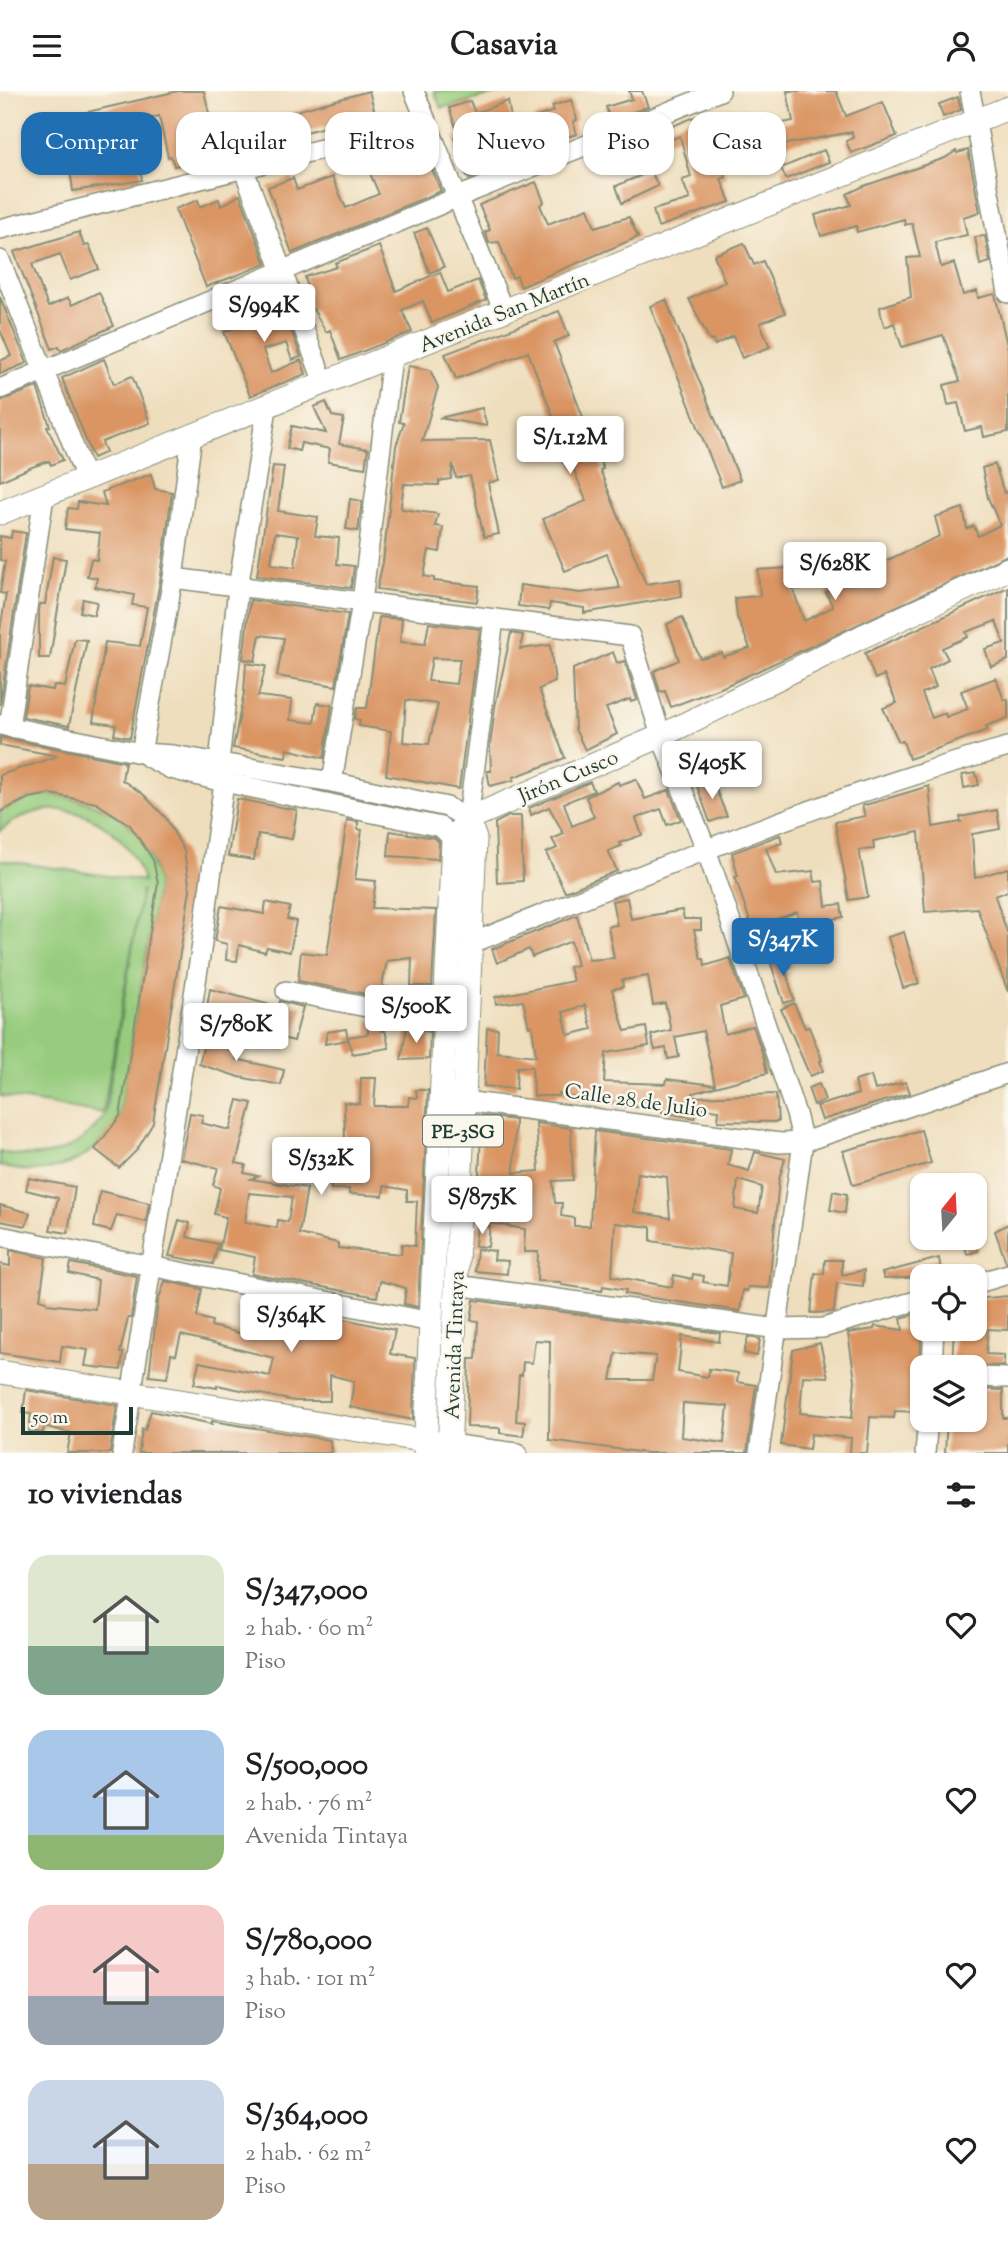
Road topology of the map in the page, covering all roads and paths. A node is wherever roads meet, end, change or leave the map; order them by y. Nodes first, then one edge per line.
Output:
1 (414, 91) edge
2 (720, 91) edge
3 (970, 91) edge
4 (1008, 108) edge
5 (422, 112) edge
6 (975, 121) junction
7 (439, 153) edge
8 (223, 175) edge
9 (246, 175) edge
10 (458, 197) junction
11 (0, 229) edge
12 (0, 260) edge
13 (281, 271) junction
14 (1008, 293) edge
15 (504, 312) junction
16 (392, 357) junction
17 (43, 370) junction
18 (324, 383) junction
19 (0, 389) edge
20 (267, 408) junction
21 (192, 436) junction
22 (86, 478) junction
23 (44, 496) junction
24 (0, 513) edge
25 (1008, 569) edge
26 (173, 578) junction
27 (238, 588) junction
28 (362, 603) junction
29 (494, 619) junction
30 (5, 726) edge
31 (661, 736) junction
32 (1008, 747) edge
33 (141, 753) junction
34 (219, 762) junction
35 (224, 782) junction
36 (332, 782) junction
37 (468, 819) junction
38 (453, 839) junction
39 (706, 849) junction
40 (472, 943) junction
41 (286, 991) dead end
42 (442, 1021) junction
43 (1008, 1073) edge
44 (439, 1098) junction
45 (464, 1100) junction
46 (803, 1142) junction
47 (0, 1236) edge
48 (151, 1266) junction
49 (1008, 1274) edge
50 (987, 1280) edge
51 (456, 1285) junction
52 (910, 1303) edge
53 (431, 1322) junction
54 (778, 1329) junction
55 (0, 1372) edge
56 (987, 1377) edge
57 (1008, 1378) edge
58 (132, 1393) junction
59 (927, 1432) edge
60 (426, 1447) edge
61 (449, 1449) edge
62 (122, 1453) edge
63 (517, 1453) edge
64 (759, 1453) edge
65 (925, 1453) edge

1 - 5 street
2 - 10 street
3 - 6 street
4 - 6 main road, Avenida San Martín
6 - 14 street
6 - 15 main road, Avenida San Martín
7 - 10 street
8 - 11 street
9 - 13 street
10 - 13 street
10 - 15 street
12 - 17 street
13 - 17 street
13 - 18 street
15 - 16 main road, Avenida San Martín
16 - 18 main road, Avenida San Martín
16 - 28 street
17 - 19 street
17 - 22 street
18 - 20 main road, Avenida San Martín
20 - 21 main road, Avenida San Martín
20 - 27 street
21 - 22 main road, Avenida San Martín
21 - 26 street
22 - 23 main road, Avenida San Martín
23 - 24 main road, Avenida San Martín
23 - 30 street
25 - 31 main road, Jirón Cusco
26 - 27 street
26 - 33 street
27 - 28 street
27 - 34 street
28 - 29 street
28 - 36 street
29 - 31 street
29 - 37 street
30 - 33 street
31 - 37 main road, Jirón Cusco
31 - 39 street
32 - 39 street
33 - 34 street
33 - 35 street
34 - 36 street
35 - 38 street
35 - 48 street
36 - 37 street
37 - 38 main road
37 - 40 main road, Avenida Tintaya / PE-3SG
38 - 42 main road, Avenida Tintaya / PE-3SG
39 - 40 street
39 - 46 street
40 - 45 main road, Avenida Tintaya / PE-3SG
41 - 42 street
42 - 44 main road, Avenida Tintaya / PE-3SG
43 - 46 street, Calle 28 de Julio
44 - 45 street, Calle 28 de Julio
44 - 53 main road, Avenida Tintaya / PE-3SG
45 - 46 street, Calle 28 de Julio
45 - 51 main road, Avenida Tintaya / PE-3SG
46 - 54 street
47 - 48 street
48 - 53 street
48 - 58 street
49 - 50 street
51 - 54 street
51 - 61 main road, Avenida Tintaya / PE-3SG
52 - 54 street
53 - 60 main road, Avenida Tintaya / PE-3SG
54 - 64 street
55 - 58 main road
56 - 57 street
58 - 60 main road
58 - 62 street
59 - 65 street
60 - 61 main road
61 - 63 street

